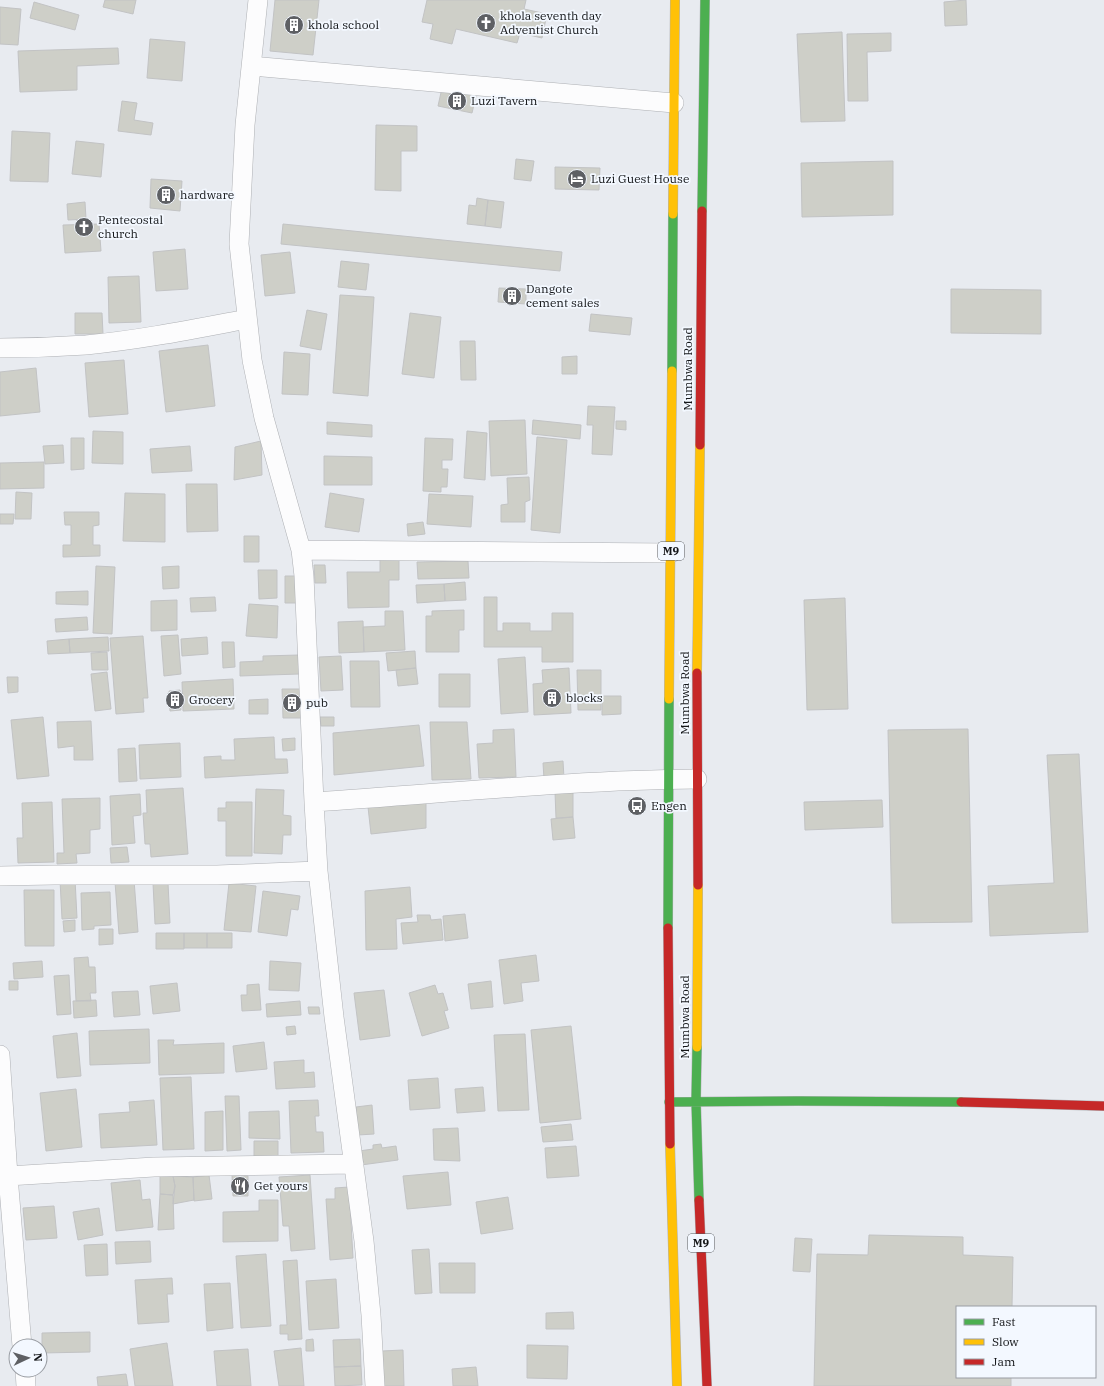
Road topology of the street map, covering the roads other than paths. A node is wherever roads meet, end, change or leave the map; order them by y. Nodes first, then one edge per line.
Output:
1 (258, 0) edge
2 (675, 0) edge
3 (704, 0) edge
4 (252, 66) junction
5 (674, 103) junction
6 (247, 319) junction
7 (0, 348) edge
8 (301, 550) junction
9 (671, 553) junction
10 (668, 779) junction
11 (697, 779) junction
12 (314, 802) junction
13 (318, 871) junction
14 (0, 876) edge
15 (0, 1055) edge
16 (696, 1101) junction
17 (669, 1102) junction
18 (1104, 1106) edge
19 (354, 1164) junction
20 (8, 1176) junction
21 (21, 1338) edge
22 (374, 1386) edge
23 (678, 1386) edge
24 (707, 1386) edge

1 - 4 street
2 - 5 main road, Mumbwa Road / M9
3 - 11 main road, Mumbwa Road / M9
4 - 5 street
4 - 6 street
5 - 9 main road, Mumbwa Road / M9
6 - 7 street
6 - 8 street
8 - 9 street
8 - 12 street
9 - 10 main road, Mumbwa Road / M9
10 - 11 street
10 - 12 street
10 - 17 main road, Mumbwa Road / M9
11 - 16 main road, Mumbwa Road / M9
12 - 13 street
13 - 14 street
13 - 19 street
15 - 20 street
16 - 17 main road
16 - 18 main road
16 - 24 main road, Mumbwa Road / M9
17 - 23 main road, Mumbwa Road / M9
19 - 20 street
19 - 22 street
20 - 21 street

